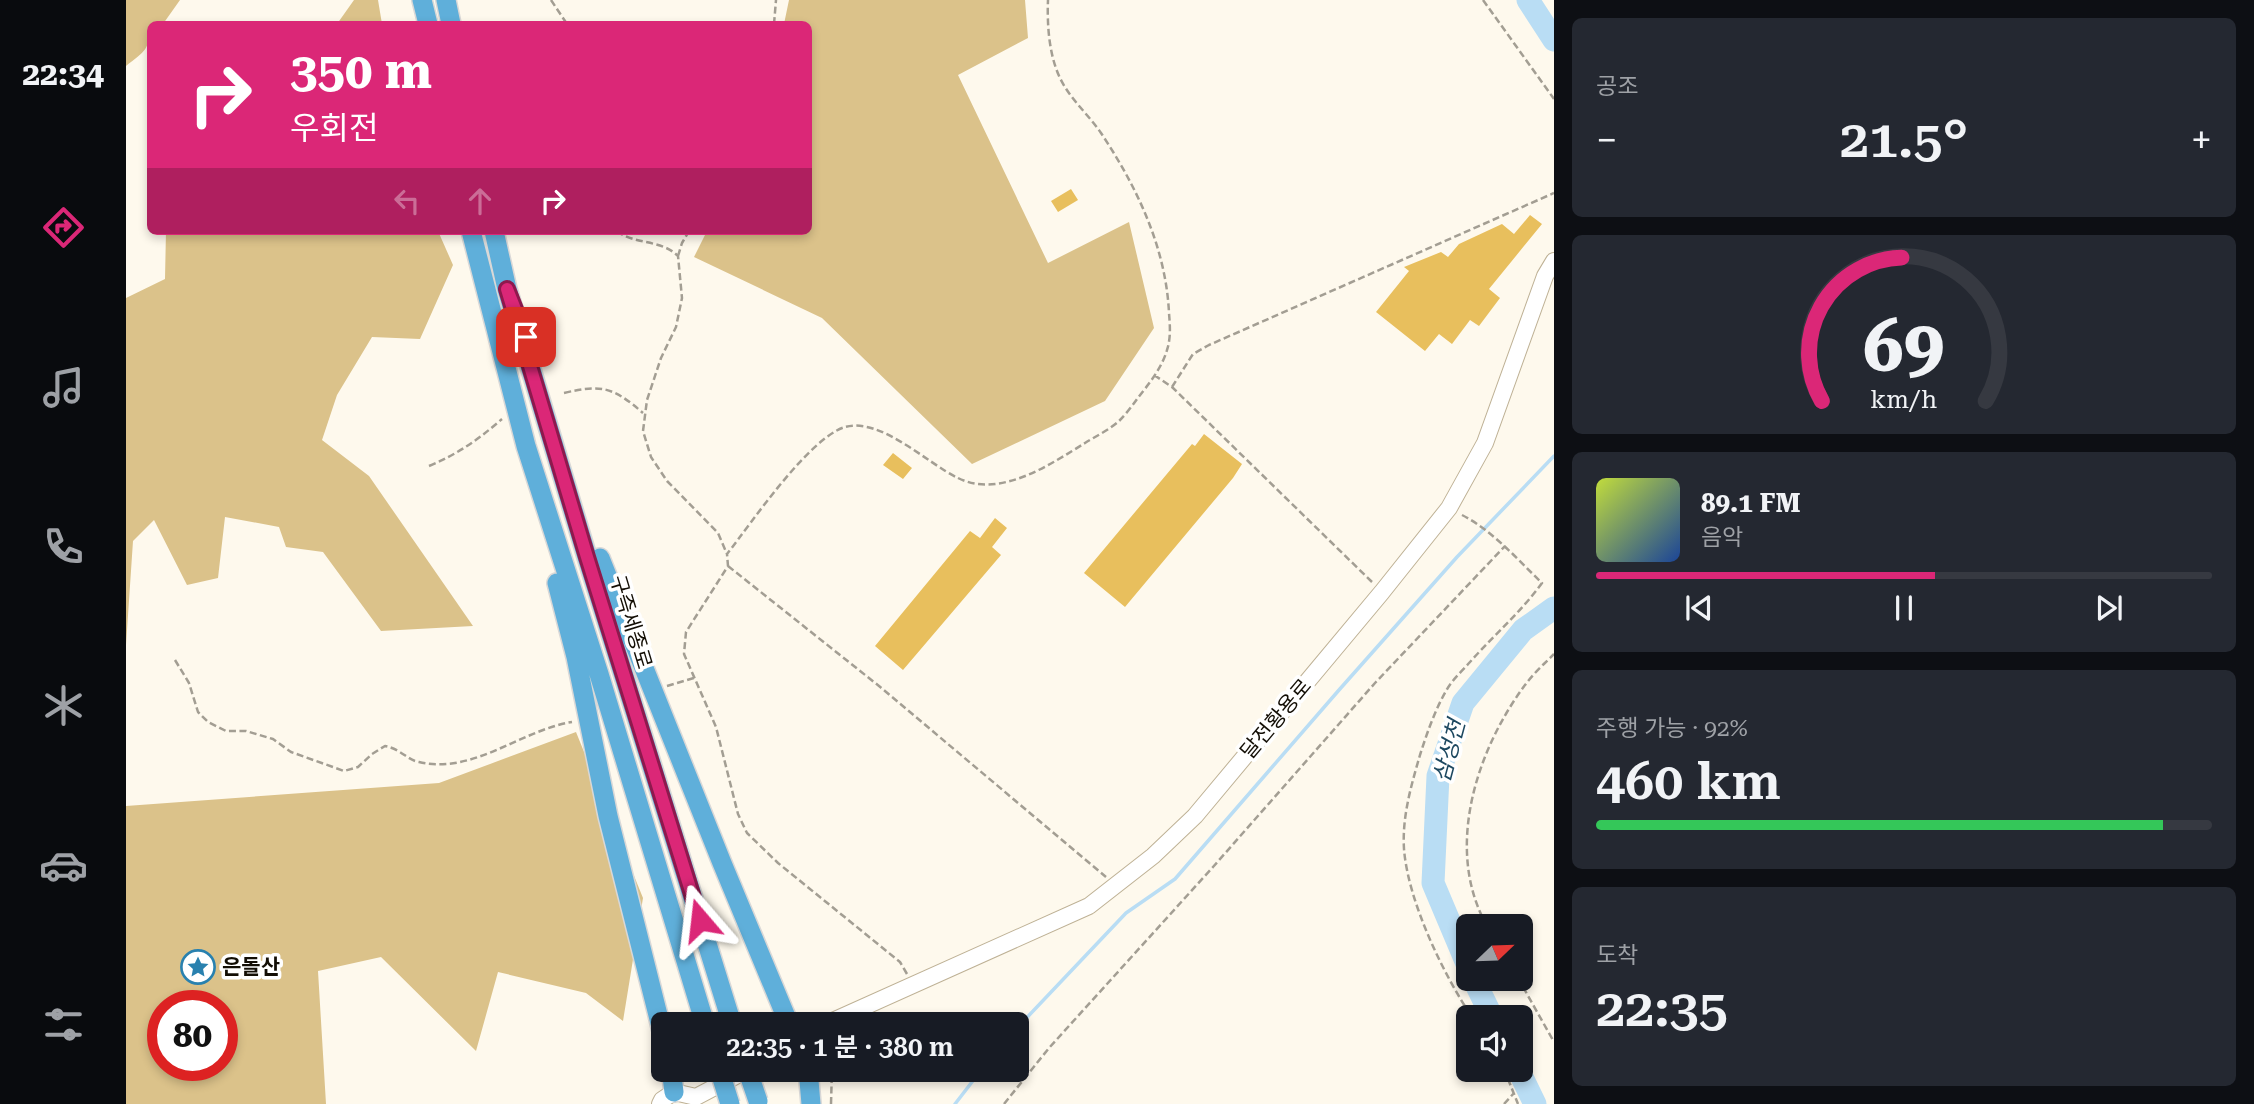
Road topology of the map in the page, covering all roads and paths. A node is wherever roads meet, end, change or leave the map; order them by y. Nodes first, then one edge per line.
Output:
1 (422, 0) edge
2 (446, 0) edge
3 (551, 0) edge
4 (776, 0) edge
5 (1048, 0) edge
6 (1483, 0) edge
7 (427, 21) edge
8 (450, 21) edge
9 (566, 21) edge
10 (774, 21) edge
11 (1554, 100) edge
12 (1554, 193) edge
13 (472, 235) edge
14 (495, 235) edge
15 (624, 235) edge
16 (687, 235) edge
17 (678, 256) junction
18 (1554, 261) edge
19 (507, 289) junction
20 (1154, 375) junction
21 (508, 376) junction
22 (1172, 387) junction
23 (564, 393) dead end
24 (644, 414) junction
25 (503, 418) dead end
26 (429, 466) dead end
27 (1449, 508) junction
28 (1505, 546) junction
29 (727, 554) junction
30 (728, 566) junction
31 (1382, 592) junction
32 (1554, 654) edge
33 (176, 660) dead end
34 (694, 678) junction
35 (666, 686) dead end
36 (575, 722) dead end
37 (1117, 886) junction
38 (1482, 914) edge
39 (912, 985) junction
40 (1525, 991) edge
41 (1466, 1005) edge
42 (657, 1012) edge
43 (701, 1012) edge
44 (728, 1012) edge
45 (784, 1012) edge
46 (855, 1012) edge
47 (1554, 1042) edge
48 (723, 1082) edge
49 (724, 1082) edge
50 (735, 1082) edge
51 (752, 1082) edge
52 (809, 1082) edge
53 (832, 1082) edge
54 (1509, 1082) edge
55 (1514, 1093) junction
56 (667, 1098) edge
57 (758, 1103) edge
58 (699, 1104) edge
59 (730, 1104) edge
60 (811, 1104) edge
61 (831, 1104) edge
62 (1004, 1104) edge
63 (1504, 1104) edge
64 (1518, 1104) edge

1 - 7 highway
2 - 8 highway
3 - 9 path
4 - 10 path
5 - 20 path
6 - 11 path
12 - 22 path
13 - 21 highway
14 - 19 highway, 구즉세종로
15 - 17 path
16 - 17 path
17 - 24 path
18 - 27 main road, 달전황용로
19 - 44 highway, 구즉세종로
19 - 45 highway
20 - 22 path
20 - 29 path
21 - 42 highway
21 - 43 highway
22 - 31 path
23 - 24 path
24 - 29 path
25 - 26 path
27 - 28 path
27 - 31 main road, 달전황용로
28 - 41 path
28 - 62 path
29 - 30 path
30 - 34 path
30 - 37 path
31 - 37 main road, 달전황용로
32 - 38 path
33 - 36 path
34 - 35 path
34 - 39 path
37 - 39 main road, 달전황용로
39 - 46 main road, 달전황용로
40 - 47 path
48 - 59 highway, bridge
49 - 56 main road
50 - 58 main road
51 - 57 highway, bridge
52 - 60 highway
53 - 61 path
54 - 55 path
55 - 63 path
55 - 64 path

